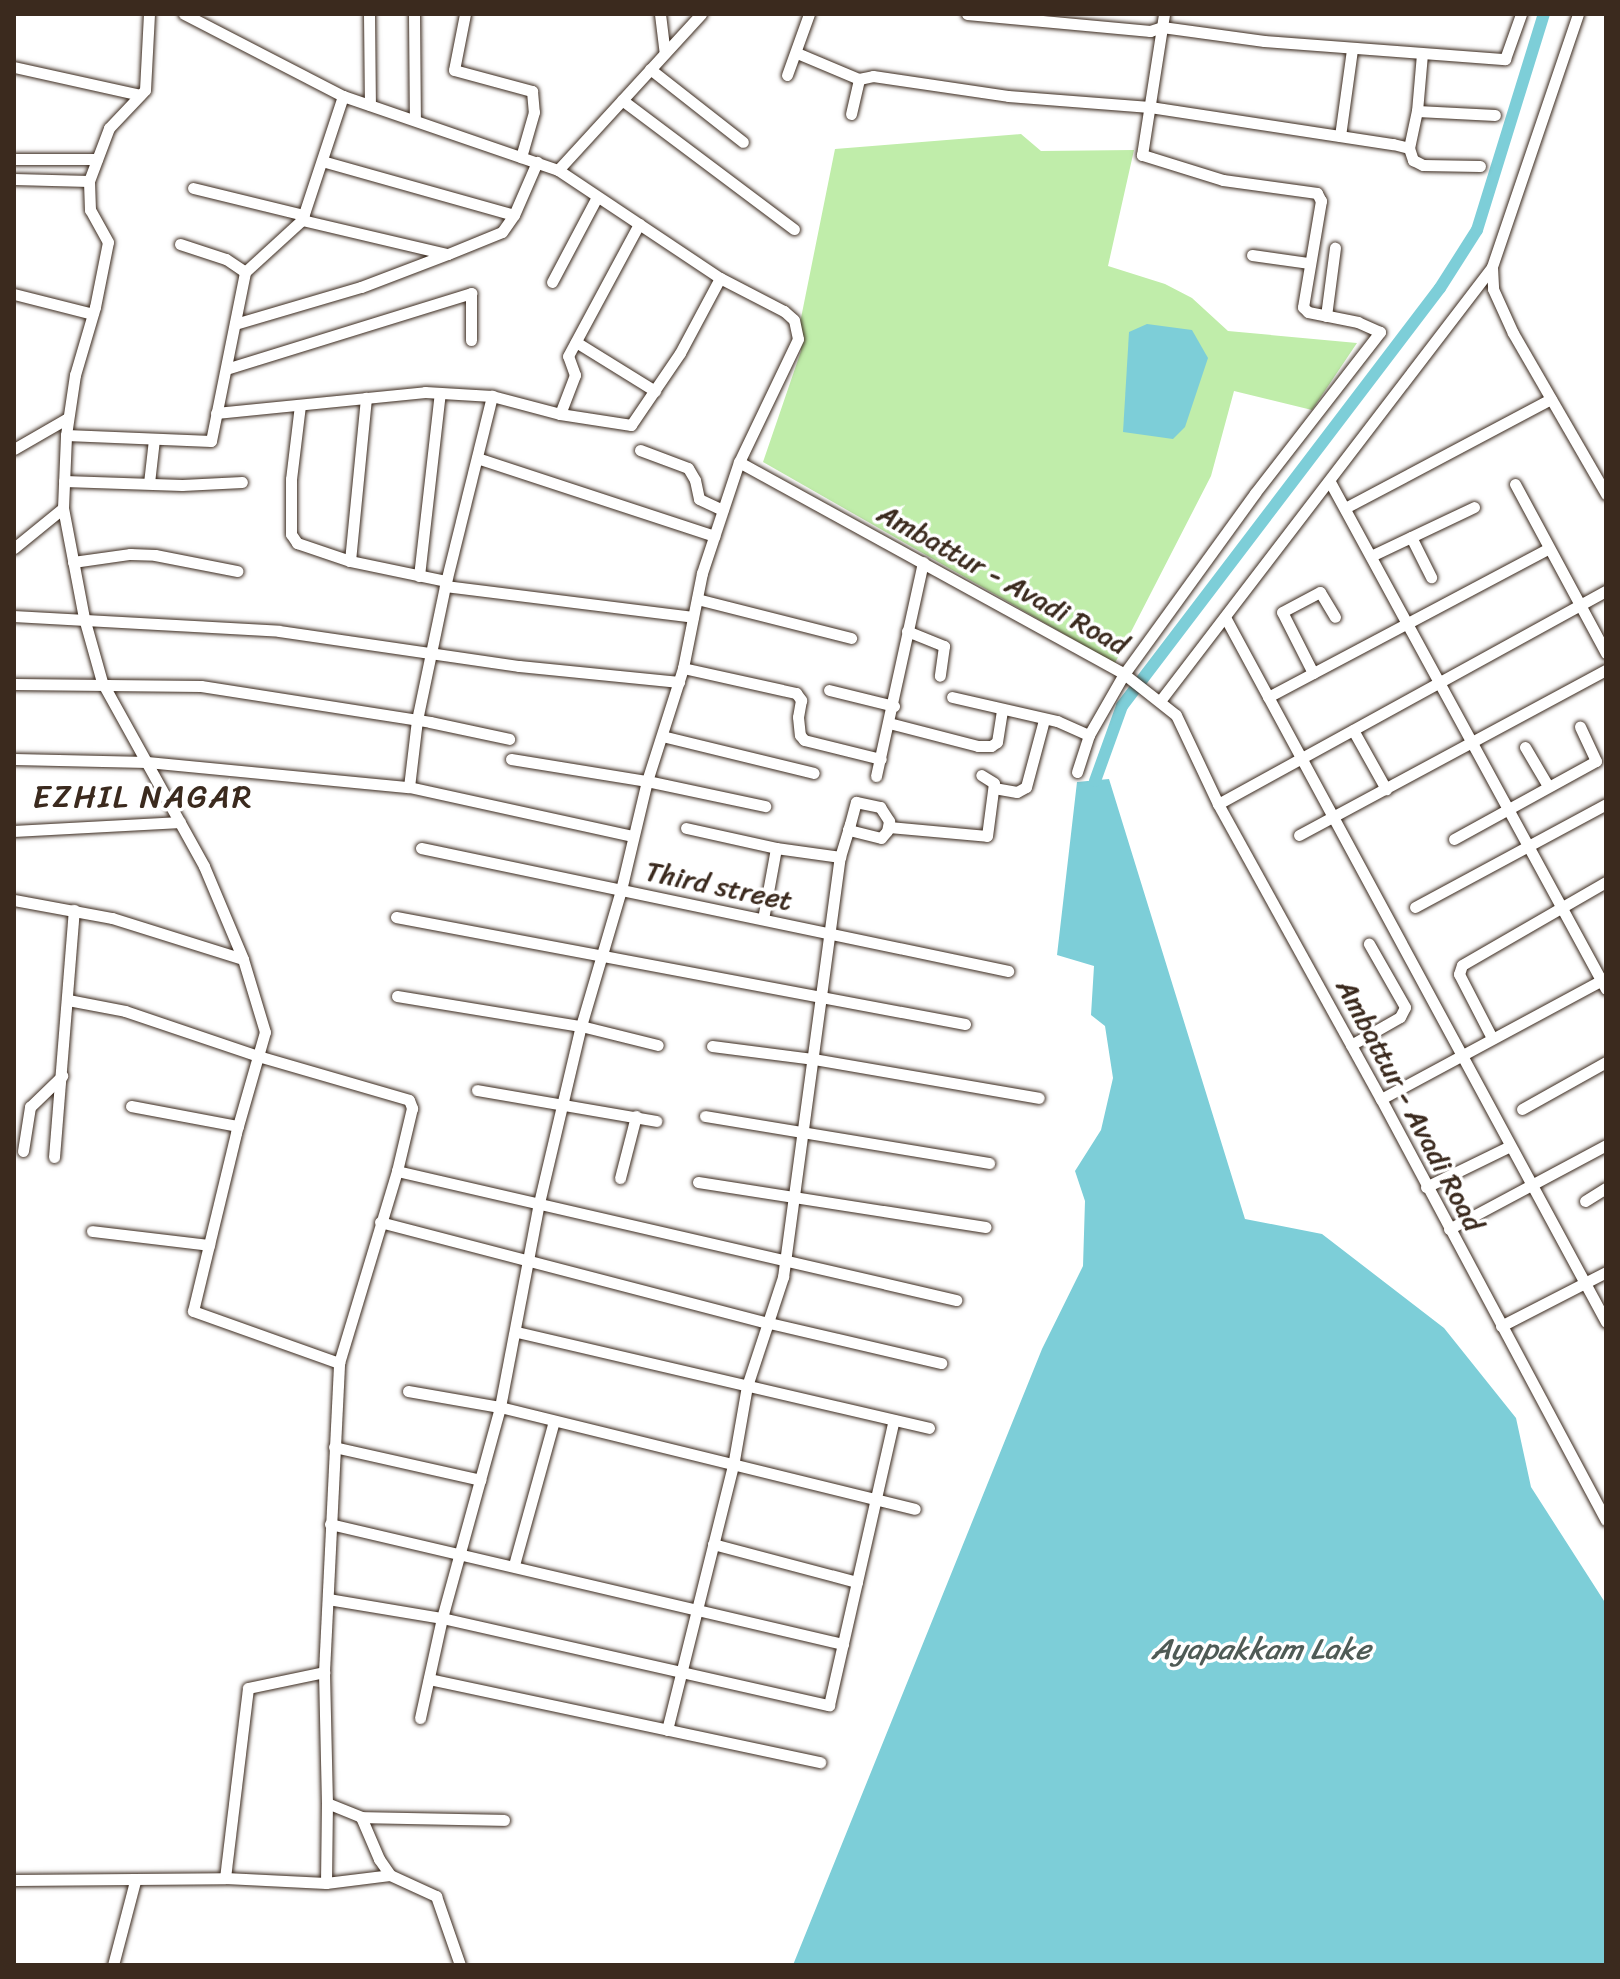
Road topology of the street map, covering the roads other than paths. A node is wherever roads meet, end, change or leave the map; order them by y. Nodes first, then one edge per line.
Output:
1 (149, 14) edge
2 (184, 14) edge
3 (369, 14) edge
4 (414, 14) edge
5 (465, 14) edge
6 (660, 14) edge
7 (701, 14) edge
8 (809, 14) edge
9 (967, 14) edge
10 (1164, 14) edge
11 (1521, 14) edge
12 (1578, 14) edge
13 (1162, 27) junction
14 (1352, 49) junction
15 (665, 53) junction
16 (797, 53) junction
17 (1422, 54) junction
18 (14, 67) edge
19 (650, 69) junction
20 (787, 75) dead end
21 (859, 79) junction
22 (140, 95) junction
23 (343, 96) junction
24 (622, 100) junction
25 (370, 105) junction
26 (1150, 107) junction
27 (1417, 111) junction
28 (851, 114) dead end
29 (1495, 115) dead end
30 (415, 120) junction
31 (1340, 136) junction
32 (743, 142) dead end
33 (1409, 148) junction
34 (521, 157) junction
35 (15, 159) edge
36 (97, 159) junction
37 (322, 161) junction
38 (537, 162) junction
39 (1480, 166) dead end
40 (558, 170) junction
41 (14, 179) edge
42 (89, 181) junction
43 (193, 188) dead end
44 (597, 197) junction
45 (514, 215) junction
46 (303, 218) junction
47 (639, 224) junction
48 (794, 229) dead end
49 (180, 244) dead end
50 (1335, 248) dead end
51 (448, 254) junction
52 (1252, 255) dead end
53 (1309, 263) junction
54 (1492, 267) junction
55 (245, 272) junction
56 (720, 278) junction
57 (552, 282) dead end
58 (14, 294) edge
59 (93, 314) junction
60 (1326, 316) junction
61 (235, 324) junction
62 (471, 340) dead end
63 (576, 342) junction
64 (226, 369) junction
65 (655, 391) junction
66 (440, 393) junction
67 (492, 396) junction
68 (366, 398) junction
69 (1551, 399) junction
70 (300, 405) junction
71 (216, 413) junction
72 (560, 414) junction
73 (68, 418) junction
74 (66, 435) junction
75 (154, 439) junction
76 (14, 449) edge
77 (640, 450) dead end
78 (477, 458) junction
79 (739, 462) junction
80 (64, 481) junction
81 (242, 482) dead end
82 (1330, 482) junction
83 (149, 483) junction
84 (1515, 484) dead end
85 (1606, 494) edge
86 (1474, 507) dead end
87 (63, 508) junction
88 (1345, 508) junction
89 (723, 510) junction
90 (714, 536) junction
91 (1411, 537) junction
92 (14, 548) edge
93 (1547, 549) junction
94 (1371, 556) junction
95 (350, 561) junction
96 (73, 562) junction
97 (923, 562) junction
98 (237, 571) dead end
99 (419, 576) junction
100 (1431, 577) dead end
101 (446, 584) junction
102 (1606, 591) edge
103 (697, 599) junction
104 (1580, 606) junction
105 (14, 616) edge
106 (693, 617) junction
107 (1225, 617) junction
108 (1335, 617) dead end
109 (84, 618) junction
110 (1408, 623) junction
111 (907, 631) junction
112 (851, 638) dead end
113 (431, 653) junction
114 (1606, 653) edge
115 (683, 668) junction
116 (1606, 670) edge
117 (1313, 673) junction
118 (940, 676) dead end
119 (1127, 676) junction
120 (102, 682) junction
121 (679, 682) junction
122 (1441, 682) junction
123 (14, 684) edge
124 (829, 690) dead end
125 (952, 697) dead end
126 (1268, 697) junction
127 (1160, 701) junction
128 (894, 706) junction
129 (1002, 710) junction
130 (417, 720) junction
131 (1044, 720) junction
132 (889, 723) junction
133 (1580, 726) dead end
134 (1353, 730) junction
135 (1089, 735) junction
136 (662, 736) junction
137 (509, 739) dead end
138 (1474, 743) junction
139 (1525, 747) dead end
140 (1302, 758) junction
141 (14, 759) edge
142 (511, 759) dead end
143 (881, 759) junction
144 (147, 762) junction
145 (1077, 772) dead end
146 (814, 773) dead end
147 (981, 775) dead end
148 (876, 776) dead end
149 (647, 781) junction
150 (1548, 786) junction
151 (409, 787) junction
152 (994, 788) junction
153 (1386, 789) junction
154 (1218, 804) junction
155 (1606, 804) edge
156 (765, 806) dead end
157 (1508, 807) junction
158 (1333, 817) junction
159 (180, 822) junction
160 (889, 827) junction
161 (686, 828) dead end
162 (848, 830) junction
163 (14, 831) edge
164 (1299, 835) dead end
165 (631, 836) junction
166 (1454, 839) dead end
167 (1529, 847) junction
168 (421, 848) dead end
169 (776, 848) junction
170 (840, 857) junction
171 (1606, 882) edge
172 (621, 890) junction
173 (14, 900) edge
174 (1561, 905) junction
175 (1415, 907) dead end
176 (74, 910) junction
177 (396, 917) dead end
178 (763, 919) junction
179 (830, 933) junction
180 (1369, 944) dead end
181 (243, 959) junction
182 (602, 959) junction
183 (1008, 971) dead end
184 (1604, 982) edge
185 (824, 995) junction
186 (397, 996) dead end
187 (68, 1000) junction
188 (965, 1024) dead end
189 (581, 1026) junction
190 (1492, 1038) junction
191 (658, 1045) dead end
192 (1351, 1045) junction
193 (712, 1046) dead end
194 (1463, 1055) junction
195 (258, 1056) junction
196 (814, 1059) junction
197 (1606, 1062) edge
198 (62, 1076) junction
199 (477, 1090) dead end
200 (1039, 1098) dead end
201 (1381, 1099) junction
202 (562, 1104) junction
203 (131, 1106) dead end
204 (1522, 1109) dead end
205 (636, 1116) junction
206 (705, 1116) dead end
207 (656, 1121) dead end
208 (238, 1126) junction
209 (801, 1130) junction
210 (1606, 1145) edge
211 (1510, 1146) junction
212 (23, 1151) dead end
213 (54, 1157) dead end
214 (989, 1163) dead end
215 (397, 1171) junction
216 (620, 1178) dead end
217 (698, 1182) dead end
218 (1532, 1184) junction
219 (1426, 1187) junction
220 (1606, 1188) edge
221 (791, 1196) junction
222 (1585, 1201) dead end
223 (539, 1203) junction
224 (380, 1222) junction
225 (985, 1227) dead end
226 (1449, 1229) junction
227 (92, 1231) dead end
228 (209, 1245) junction
229 (528, 1260) junction
230 (785, 1260) junction
231 (1606, 1272) edge
232 (1585, 1283) junction
233 (956, 1300) dead end
234 (765, 1322) junction
235 (1606, 1322) edge
236 (1501, 1326) junction
237 (517, 1332) junction
238 (339, 1363) junction
239 (941, 1363) dead end
240 (747, 1386) junction
241 (408, 1391) dead end
242 (500, 1407) junction
243 (894, 1420) junction
244 (554, 1421) junction
245 (929, 1428) dead end
246 (334, 1447) junction
247 (733, 1466) junction
248 (480, 1480) junction
249 (876, 1501) junction
250 (915, 1509) dead end
251 (1606, 1520) edge
252 (330, 1524) junction
253 (713, 1544) junction
254 (460, 1552) junction
255 (514, 1565) junction
256 (857, 1582) junction
257 (328, 1599) junction
258 (695, 1609) junction
259 (442, 1618) junction
260 (843, 1644) junction
261 (324, 1672) junction
262 (680, 1672) junction
263 (429, 1679) junction
264 (420, 1718) dead end
265 (667, 1730) junction
266 (820, 1762) dead end
267 (327, 1803) junction
268 (361, 1817) junction
269 (504, 1820) dead end
270 (390, 1875) junction
271 (225, 1878) junction
272 (14, 1880) edge
273 (135, 1881) junction
274 (326, 1883) junction
275 (113, 1965) edge
276 (460, 1965) edge

1 - 22 street
2 - 23 street
3 - 25 street
4 - 30 street
5 - 34 street
6 - 15 street
7 - 15 street
8 - 16 street
9 - 13 street
10 - 13 street
11 - 17 street
12 - 54 street
13 - 14 street
13 - 26 street
14 - 17 street
14 - 31 street
15 - 19 street
16 - 20 street
16 - 21 street
17 - 27 street
18 - 22 street
19 - 24 street
19 - 32 street
21 - 26 street
21 - 28 street
22 - 36 street
23 - 25 street
23 - 37 street
24 - 40 street
24 - 48 street
25 - 30 street
26 - 31 street
26 - 53 street
27 - 29 street
27 - 33 street
30 - 34 street
31 - 33 street
33 - 39 street
34 - 38 street
35 - 36 street
36 - 42 street
37 - 45 street
37 - 46 street
38 - 40 street
38 - 45 street
40 - 44 street
41 - 42 street
42 - 59 street
43 - 46 street
44 - 47 street
44 - 57 street
45 - 51 street
46 - 51 street
46 - 55 street
47 - 56 street
47 - 63 street
49 - 55 street
50 - 60 street
51 - 61 street
52 - 53 street
53 - 60 street
54 - 69 street
54 - 82 street
55 - 61 street
56 - 65 street
56 - 79 street
58 - 59 street
59 - 73 street
60 - 119 street
61 - 64 street
62 - 64 street
63 - 65 street
63 - 72 street
64 - 71 street
65 - 72 street
66 - 67 street
66 - 68 street
66 - 99 street
67 - 72 street
67 - 78 street
68 - 70 street
68 - 95 street
69 - 85 street
69 - 88 street
70 - 71 street
70 - 95 street
71 - 75 street
73 - 74 street
73 - 76 street
74 - 75 street
74 - 80 street
75 - 83 street
77 - 89 street
78 - 90 street
78 - 101 street
79 - 89 street
79 - 97 street, Ambattur - Avadi Road
80 - 83 street
80 - 87 street
81 - 83 street
82 - 88 street
82 - 107 street
84 - 93 street
86 - 91 street
87 - 92 street
87 - 96 street
88 - 94 street
89 - 90 street
90 - 103 street
91 - 94 street
91 - 100 street
93 - 104 street
93 - 110 street
94 - 110 street
95 - 99 street
96 - 98 street
96 - 109 street
97 - 111 street
97 - 119 street, Ambattur - Avadi Road
99 - 101 street
101 - 106 street
101 - 113 street
102 - 104 street
103 - 106 street
103 - 112 street
104 - 114 street
104 - 122 street
105 - 109 street
106 - 115 street
107 - 126 street
107 - 127 street
108 - 117 street
109 - 113 street
109 - 120 street
110 - 117 street
110 - 122 street
111 - 118 street
111 - 128 street
113 - 121 street
113 - 130 street
115 - 121 street
115 - 143 street
116 - 138 street
117 - 126 street
119 - 127 street, Ambattur - Avadi Road
119 - 135 street
120 - 123 street
120 - 130 street
120 - 144 street
121 - 136 street
122 - 134 street
122 - 138 street
124 - 128 street
125 - 129 street
126 - 140 street
127 - 154 street, Ambattur - Avadi Road
128 - 132 street
129 - 131 street
129 - 132 street
130 - 137 street
130 - 151 street
131 - 135 street
131 - 152 street
132 - 143 street
133 - 150 street
134 - 140 street
134 - 153 street
135 - 145 street
136 - 146 street
136 - 149 street
138 - 153 street
138 - 157 street
139 - 150 street
140 - 154 street
140 - 158 street
141 - 144 street
142 - 149 street
143 - 148 street
144 - 151 street
144 - 159 street
147 - 152 street
149 - 156 street
149 - 165 street
150 - 157 street
151 - 165 street
152 - 160 street
153 - 158 street
154 - 192 street, Ambattur - Avadi Road
155 - 167 street
157 - 166 street
157 - 167 street
158 - 164 street
158 - 194 street
159 - 163 street
159 - 181 street
160 - 162 street
160 - 162 street
161 - 169 street
162 - 170 street
165 - 172 street
167 - 174 street
167 - 175 street
168 - 172 street, Third street
169 - 170 street
169 - 178 street
170 - 179 street
171 - 174 street
172 - 178 street, Third street
172 - 182 street
173 - 176 street
174 - 184 street
174 - 190 street
176 - 181 street
176 - 187 street
177 - 182 street
178 - 179 street, Third street
179 - 183 street, Third street
179 - 185 street
180 - 192 street
181 - 195 street
182 - 185 street
182 - 189 street
184 - 190 street
185 - 188 street
185 - 196 street
186 - 189 street
187 - 195 street
187 - 198 street
189 - 191 street
189 - 202 street
190 - 194 street
192 - 201 street, Ambattur - Avadi Road
193 - 196 street
194 - 201 street
194 - 211 street
195 - 208 street
195 - 215 street
196 - 200 street
196 - 209 street
197 - 204 street
198 - 212 street
198 - 213 street
199 - 202 street
201 - 219 street, Ambattur - Avadi Road
202 - 205 street
202 - 223 street
203 - 208 street
205 - 207 street
205 - 216 street
206 - 209 street
208 - 228 street
209 - 214 street
209 - 221 street
210 - 218 street
211 - 218 street
211 - 219 street
215 - 223 street
215 - 224 street
217 - 221 street
218 - 226 street
218 - 232 street
219 - 226 street, Ambattur - Avadi Road
220 - 222 street
221 - 225 street
221 - 230 street
223 - 229 street
223 - 230 street
224 - 229 street
224 - 238 street
226 - 236 street, Ambattur - Avadi Road
227 - 228 street
228 - 238 street
229 - 234 street
229 - 237 street
230 - 233 street
230 - 234 street
231 - 232 street
232 - 235 street
232 - 236 street
234 - 239 street
234 - 240 street
236 - 251 street, Ambattur - Avadi Road
237 - 240 street
237 - 242 street
238 - 246 street
240 - 243 street
240 - 247 street
241 - 242 street
242 - 244 street
242 - 248 street
243 - 245 street
243 - 249 street
244 - 247 street
244 - 255 street
246 - 248 street
246 - 252 street
247 - 249 street
247 - 253 street
248 - 254 street
249 - 250 street
249 - 256 street
252 - 254 street
252 - 257 street
253 - 256 street
253 - 258 street
254 - 255 street
254 - 259 street
255 - 258 street
256 - 260 street
257 - 259 street
257 - 261 street
258 - 260 street
258 - 262 street
259 - 262 street
259 - 263 street
260 - 262 street
261 - 267 street
261 - 271 street
262 - 265 street
263 - 264 street
263 - 265 street
265 - 266 street
267 - 268 street
267 - 274 street
268 - 269 street
268 - 270 street
270 - 274 street
270 - 276 street
271 - 273 street
271 - 274 street
272 - 273 street
273 - 275 street

